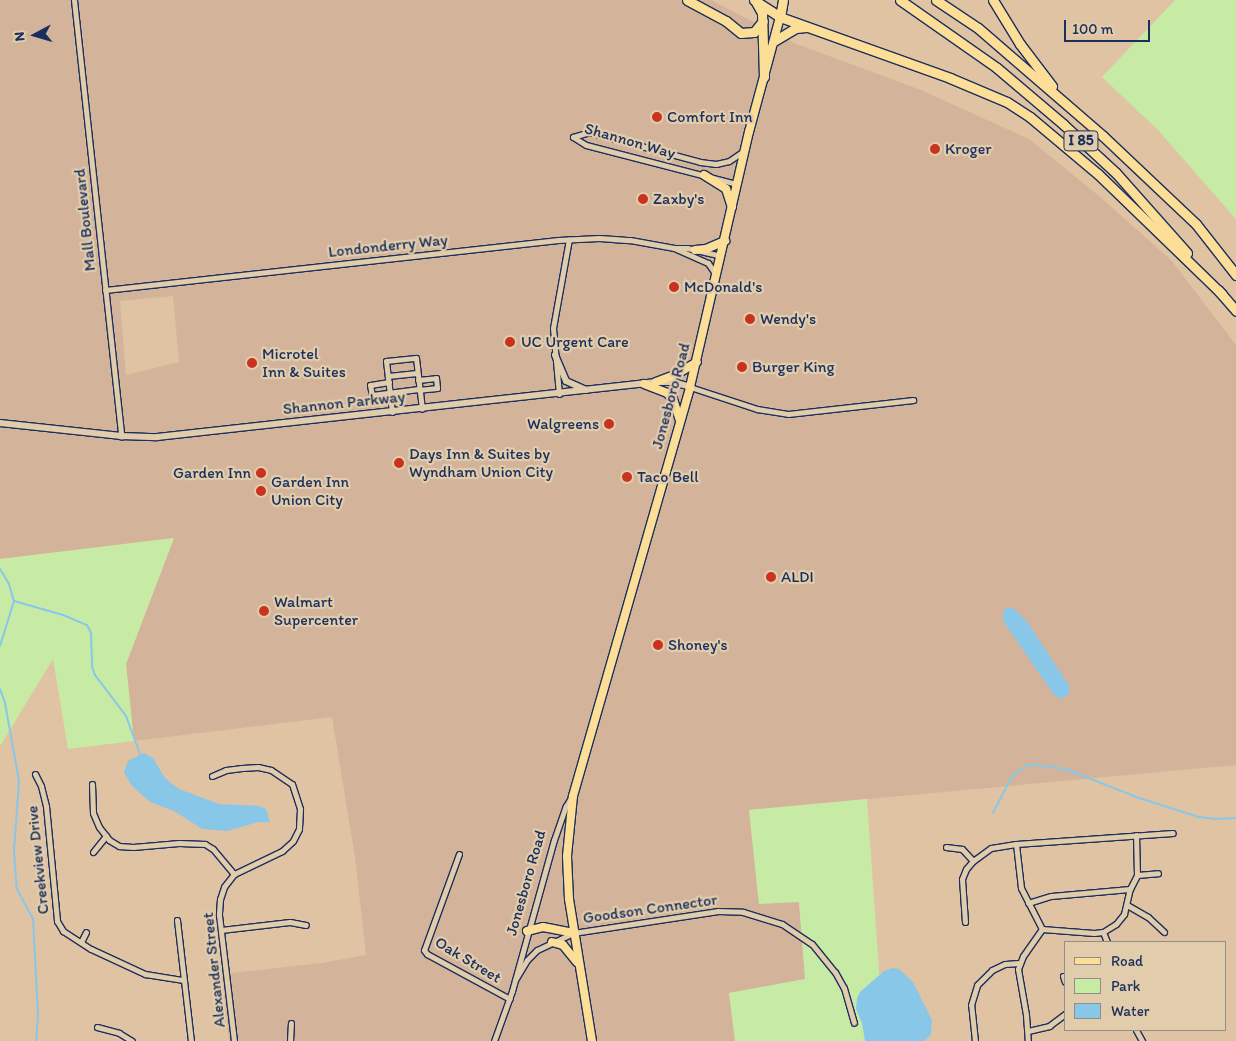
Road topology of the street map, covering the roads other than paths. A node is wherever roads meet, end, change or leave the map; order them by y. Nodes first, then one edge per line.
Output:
1 (74, 0) edge
2 (687, 0) edge
3 (783, 0) edge
4 (900, 0) edge
5 (936, 0) edge
6 (993, 0) edge
7 (755, 1) edge
8 (780, 16) junction
9 (763, 21) junction
10 (810, 27) junction
11 (774, 41) junction
12 (764, 77) junction
13 (1065, 102) junction
14 (744, 152) junction
15 (704, 175) junction
16 (737, 184) junction
17 (732, 207) junction
18 (569, 239) junction
19 (725, 241) junction
20 (674, 248) junction
21 (695, 250) junction
22 (722, 256) junction
23 (1236, 275) edge
24 (717, 276) junction
25 (105, 290) junction
26 (1222, 294) junction
27 (1236, 311) edge
28 (554, 355) junction
29 (697, 362) junction
30 (417, 373) junction
31 (388, 379) junction
32 (418, 380) junction
33 (656, 382) junction
34 (644, 384) junction
35 (690, 387) junction
36 (419, 390) junction
37 (587, 390) junction
38 (390, 393) junction
39 (559, 394) junction
40 (913, 400) dead end
41 (422, 409) junction
42 (392, 412) junction
43 (680, 420) junction
44 (0, 423) edge
45 (121, 436) junction
46 (35, 774) dead end
47 (212, 776) dead end
48 (92, 784) dead end
49 (572, 796) junction
50 (1173, 833) dead end
51 (1136, 834) junction
52 (106, 836) junction
53 (1016, 844) junction
54 (946, 846) dead end
55 (93, 852) dead end
56 (459, 854) dead end
57 (973, 861) junction
58 (1158, 873) dead end
59 (234, 874) junction
60 (1137, 875) junction
61 (1130, 890) junction
62 (1028, 903) junction
63 (1127, 905) junction
64 (177, 920) dead end
65 (965, 922) dead end
66 (306, 926) dead end
67 (1042, 929) junction
68 (221, 930) junction
69 (527, 931) junction
70 (86, 932) dead end
71 (1103, 932) junction
72 (1164, 932) dead end
73 (573, 933) junction
74 (1107, 941) edge
75 (81, 942) junction
76 (552, 942) junction
77 (1019, 963) junction
78 (578, 964) junction
79 (1063, 976) dead end
80 (1064, 979) edge
81 (184, 980) junction
82 (515, 980) junction
83 (510, 999) junction
84 (1064, 1015) edge
85 (291, 1023) dead end
86 (854, 1023) dead end
87 (97, 1027) dead end
88 (1028, 1031) junction
89 (1138, 1031) edge
90 (132, 1041) edge
91 (191, 1041) edge
92 (234, 1041) edge
93 (290, 1041) edge
94 (494, 1041) edge
95 (592, 1041) edge
96 (975, 1041) edge
97 (1028, 1041) edge
98 (1142, 1041) edge

1 - 25 street, Mall Boulevard
2 - 9 highway
3 - 8 highway, Jonesboro Road
4 - 26 highway, I 85
5 - 13 highway, I 85
6 - 13 highway
7 - 8 highway
7 - 9 highway
8 - 10 highway
8 - 11 main road, Jonesboro Road
9 - 12 highway
10 - 11 highway
10 - 26 highway
11 - 12 main road, Jonesboro Road
12 - 14 main road, Jonesboro Road
13 - 23 highway, I 85
14 - 15 street, Shannon Way
14 - 16 main road, Jonesboro Road
15 - 16 street, Shannon Way
15 - 17 main road
16 - 17 main road, Jonesboro Road
17 - 19 main road, Jonesboro Road
18 - 20 street, Londonderry Way
18 - 25 street, Londonderry Way
18 - 28 street
19 - 21 main road
19 - 22 main road, Jonesboro Road
20 - 21 street, Londonderry Way
20 - 24 street, Londonderry Way
21 - 22 street, Londonderry Way
22 - 24 main road, Jonesboro Road
24 - 29 main road, Jonesboro Road
25 - 45 street, Mall Boulevard
26 - 27 highway, I 85
28 - 37 street
28 - 39 street
29 - 33 main road
29 - 35 main road, Jonesboro Road
30 - 31 street
30 - 31 street
30 - 32 street
31 - 38 street
31 - 38 street
32 - 36 street
32 - 36 street
33 - 34 street, Shannon Parkway
33 - 35 street, Shannon Parkway
34 - 37 street, Shannon Parkway
34 - 43 main road
35 - 40 street
35 - 43 main road, Jonesboro Road
36 - 38 street
36 - 41 street
37 - 39 street, Shannon Parkway
38 - 42 street
39 - 41 street, Shannon Parkway
41 - 42 street, Shannon Parkway
42 - 45 street, Shannon Parkway
43 - 49 main road, Jonesboro Road
44 - 45 street, Shannon Parkway
46 - 75 street, Creekview Drive
47 - 59 street
48 - 52 street
49 - 69 street, Jonesboro Road
49 - 73 main road, Jonesboro Road
50 - 51 street
51 - 53 street
51 - 60 street
52 - 55 street
52 - 59 street
53 - 57 street
53 - 62 street
54 - 57 street
56 - 83 street, Oak Street
57 - 65 street
58 - 60 street
59 - 68 street, Alexander Street
60 - 61 street
61 - 62 street
61 - 63 street
62 - 67 street
63 - 71 street
63 - 72 street
64 - 81 street
66 - 68 street
67 - 71 street
67 - 77 street
68 - 92 street, Alexander Street
69 - 73 main road
69 - 82 street, Jonesboro Road
70 - 75 street
71 - 74 street
73 - 76 street, Jonesboro Road
73 - 78 main road
73 - 86 street, Goodson Connector
75 - 81 street, Creekview Drive
76 - 78 main road
76 - 82 street, Jonesboro Road
77 - 88 street
77 - 96 street
78 - 95 main road
79 - 80 street
81 - 91 street
82 - 83 street, Jonesboro Road
83 - 94 street, Jonesboro Road
84 - 88 street
85 - 93 street
87 - 90 street
88 - 97 street
89 - 98 street

